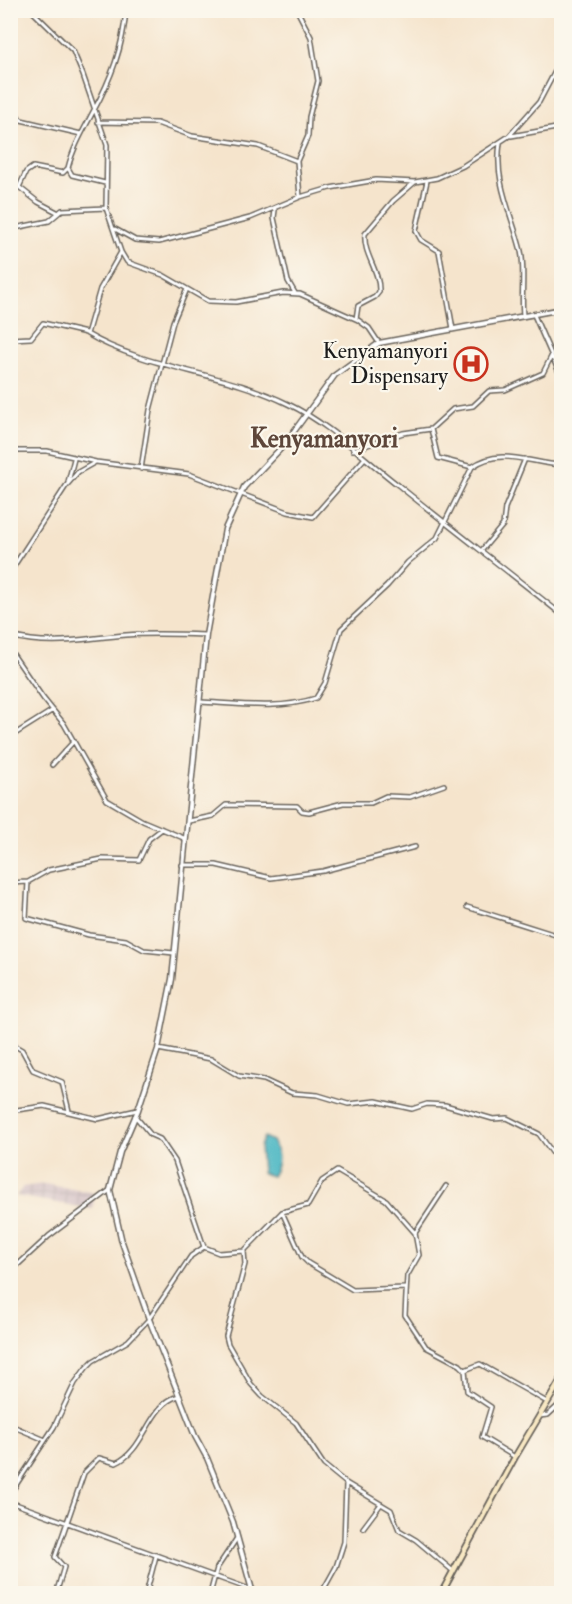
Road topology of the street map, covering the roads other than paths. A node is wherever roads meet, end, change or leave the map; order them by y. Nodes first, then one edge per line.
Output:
1 (31, 10) edge
2 (126, 10) edge
3 (192, 10) edge
4 (239, 10) edge
5 (273, 10) edge
6 (285, 10) edge
7 (297, 10) edge
8 (561, 48) edge
9 (559, 64) junction
10 (561, 77) edge
11 (10, 106) edge
12 (94, 111) junction
13 (98, 122) junction
14 (561, 127) edge
15 (81, 134) junction
16 (509, 136) junction
17 (500, 143) junction
18 (297, 162) junction
19 (68, 168) junction
20 (10, 180) edge
21 (427, 181) junction
22 (416, 182) junction
23 (105, 183) junction
24 (20, 185) junction
25 (300, 197) junction
26 (106, 208) junction
27 (275, 210) junction
28 (57, 212) junction
29 (114, 228) junction
30 (10, 229) edge
31 (121, 252) junction
32 (187, 289) junction
33 (295, 293) junction
34 (561, 309) edge
35 (533, 314) junction
36 (523, 315) junction
37 (356, 319) junction
38 (453, 329) junction
39 (86, 333) junction
40 (10, 339) edge
41 (379, 343) junction
42 (551, 357) junction
43 (163, 363) junction
44 (561, 379) edge
45 (306, 414) junction
46 (431, 429) junction
47 (353, 450) junction
48 (10, 451) edge
49 (74, 458) junction
50 (364, 459) junction
51 (525, 459) junction
52 (96, 462) junction
53 (561, 465) edge
54 (472, 467) junction
55 (141, 469) junction
56 (66, 486) junction
57 (240, 493) junction
58 (445, 519) junction
59 (482, 550) junction
60 (10, 572) edge
61 (561, 615) edge
62 (206, 635) junction
63 (10, 636) edge
64 (10, 650) edge
65 (201, 702) junction
66 (53, 710) junction
67 (10, 737) edge
68 (74, 741) junction
69 (52, 765) dead end
70 (444, 784) dead end
71 (189, 821) junction
72 (162, 829) junction
73 (186, 839) junction
74 (415, 847) dead end
75 (182, 865) junction
76 (28, 882) junction
77 (10, 883) edge
78 (466, 907) dead end
79 (561, 937) edge
80 (175, 954) junction
81 (10, 1043) edge
82 (158, 1049) junction
83 (138, 1110) junction
84 (10, 1111) edge
85 (69, 1111) junction
86 (135, 1116) junction
87 (561, 1166) edge
88 (446, 1186) dead end
89 (110, 1190) junction
90 (282, 1212) junction
91 (415, 1233) junction
92 (204, 1247) junction
93 (244, 1251) junction
94 (10, 1272) edge
95 (405, 1288) junction
96 (149, 1319) junction
97 (465, 1370) junction
98 (561, 1378) edge
99 (179, 1396) junction
100 (547, 1402) junction
101 (561, 1402) edge
102 (539, 1416) junction
103 (10, 1425) edge
104 (45, 1440) junction
105 (515, 1457) junction
106 (346, 1483) junction
107 (10, 1494) edge
108 (10, 1502) edge
109 (381, 1504) junction
110 (67, 1524) junction
111 (363, 1528) dead end
112 (237, 1538) junction
113 (156, 1556) junction
114 (453, 1570) junction
115 (214, 1577) junction
116 (252, 1590) junction
117 (56, 1593) edge
118 (146, 1593) edge
119 (210, 1593) edge
120 (262, 1593) edge
121 (321, 1593) edge
122 (441, 1593) edge

1 - 12 street
2 - 12 street
3 - 4 street
5 - 6 street
7 - 18 street
8 - 9 street
9 - 10 street
9 - 16 street
11 - 15 street
12 - 13 street
12 - 15 street
13 - 18 street
13 - 23 street
14 - 16 street
15 - 19 street
16 - 17 street
17 - 21 street
17 - 36 street
18 - 25 street
19 - 23 street
19 - 24 street
20 - 24 street
21 - 22 street
21 - 38 street
22 - 25 street
22 - 37 street
23 - 26 street
24 - 28 street
25 - 27 street
26 - 28 street
26 - 29 street
27 - 29 street
27 - 33 street
28 - 30 street
29 - 31 street
31 - 32 street
31 - 39 street
32 - 33 street
32 - 43 street
33 - 37 street
34 - 35 street
35 - 36 street
35 - 42 street
36 - 38 street
37 - 41 street
38 - 41 street
39 - 40 street
39 - 43 street
41 - 45 street
42 - 44 street
42 - 46 street
43 - 45 street
43 - 55 street
45 - 47 street
45 - 57 street
46 - 47 street
46 - 54 street
47 - 50 street
48 - 49 street
49 - 52 street
49 - 56 street
50 - 57 street
50 - 58 street
51 - 53 street
51 - 54 street
51 - 59 street
52 - 55 street
52 - 56 street
54 - 58 street
55 - 57 street
56 - 60 street
57 - 62 street
58 - 59 street
58 - 65 street
59 - 61 street
62 - 63 street
62 - 65 street
64 - 66 street
65 - 71 street
66 - 67 street
66 - 68 street
68 - 69 street
68 - 72 street
70 - 71 street
71 - 73 street
72 - 73 street
72 - 76 street
73 - 75 street
74 - 75 street
75 - 80 street
76 - 77 street
76 - 80 street
78 - 79 street
80 - 82 street
81 - 85 street
82 - 83 street
82 - 87 street
83 - 85 street
83 - 86 street
84 - 85 street
86 - 89 street
86 - 92 street
88 - 91 street
89 - 94 street
89 - 96 street
90 - 91 street
90 - 93 street
90 - 95 street
91 - 95 street
92 - 93 street
92 - 96 street
93 - 106 street
95 - 97 street
96 - 99 street
96 - 104 street
97 - 100 street
97 - 105 street
98 - 100 main road
99 - 110 street
99 - 112 street
100 - 102 main road
101 - 102 street
102 - 105 main road
103 - 104 street
104 - 107 street
105 - 114 main road
106 - 109 street
106 - 121 street
108 - 110 street
109 - 111 street
109 - 114 street
110 - 113 street
110 - 117 street
112 - 115 street
112 - 116 street
113 - 115 street
113 - 118 street
114 - 122 main road
115 - 116 street
115 - 119 street
116 - 120 street

